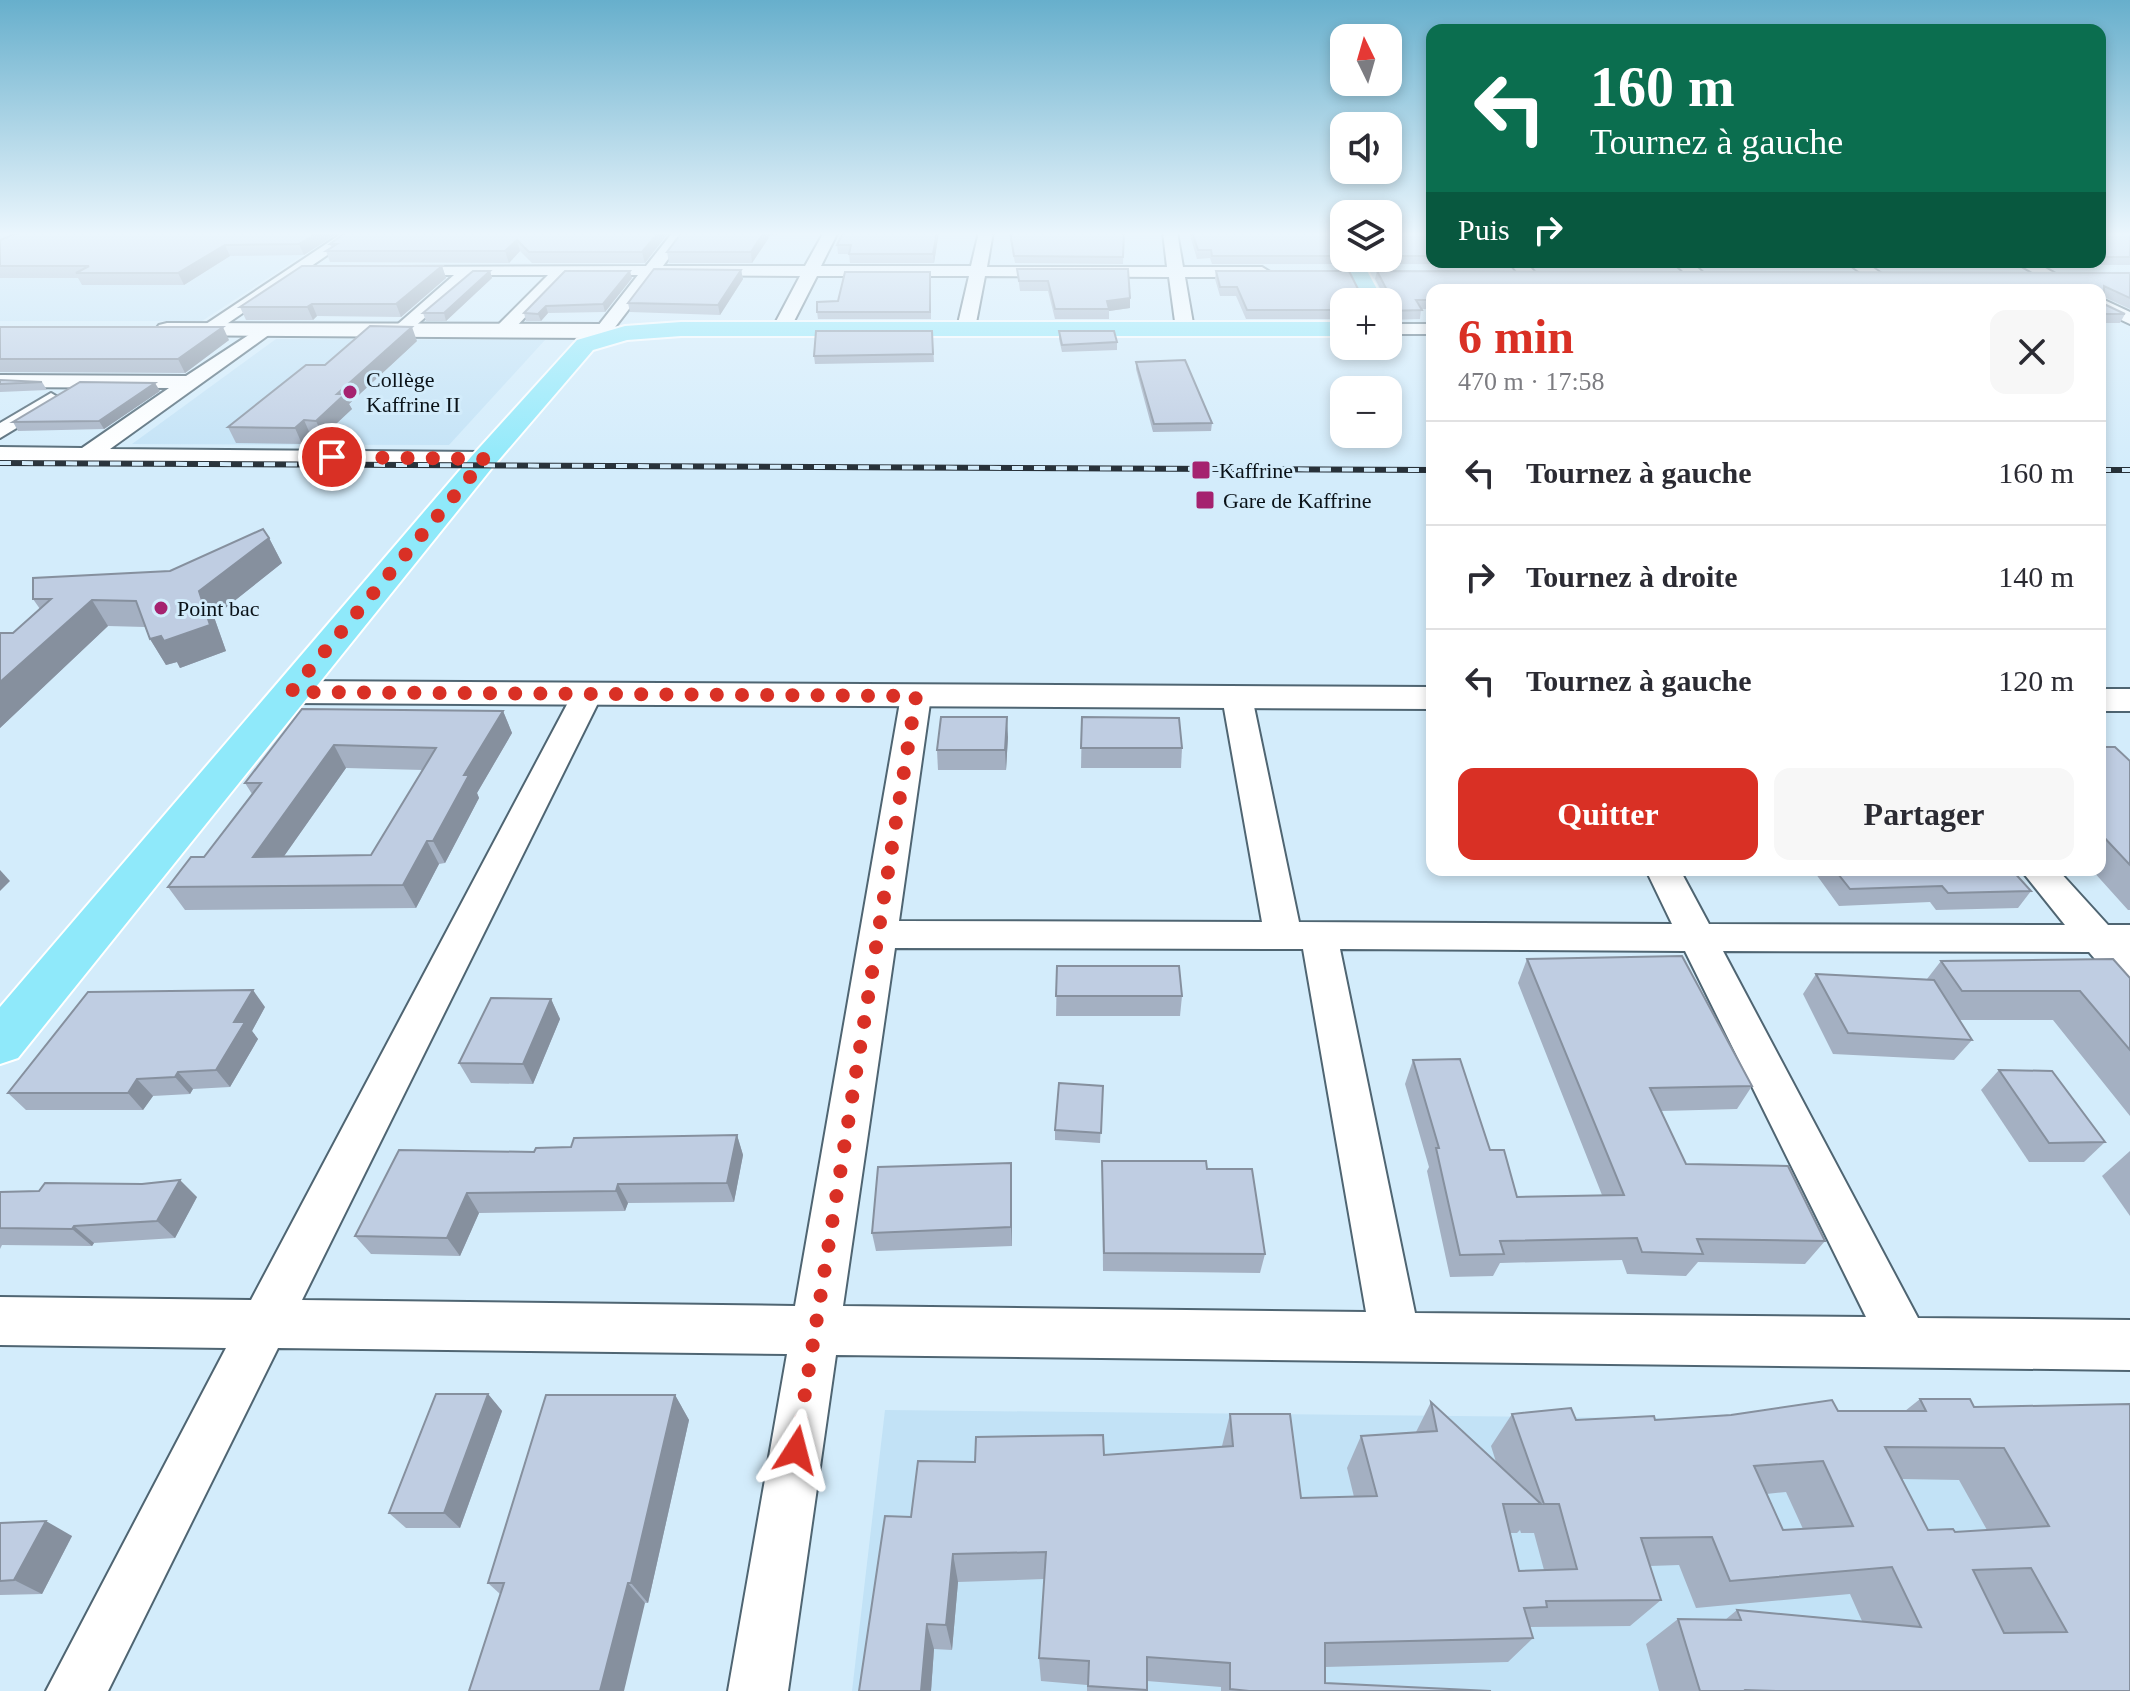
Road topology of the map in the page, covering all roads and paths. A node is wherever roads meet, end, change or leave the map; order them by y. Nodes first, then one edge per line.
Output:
1 (235, 311) edge
2 (422, 311) edge
3 (522, 311) edge
4 (622, 311) edge
5 (790, 311) edge
6 (970, 311) edge
7 (1182, 311) edge
8 (2109, 311) edge
9 (2125, 326) edge
10 (966, 328) junction
11 (781, 329) junction
12 (1185, 329) junction
13 (1330, 329) edge
14 (1402, 329) edge
15 (1426, 329) edge
16 (143, 330) edge
17 (206, 330) junction
18 (264, 330) junction
19 (399, 331) junction
20 (502, 331) junction
21 (607, 333) junction
22 (0, 381) edge
23 (79, 382) junction
24 (190, 382) junction
25 (0, 432) edge
26 (0, 454) edge
27 (87, 455) junction
28 (485, 459) junction
29 (291, 692) junction
30 (587, 695) junction
31 (916, 696) junction
32 (1237, 697) junction
33 (1426, 698) edge
34 (2106, 700) edge
35 (2130, 700) edge
36 (1666, 876) edge
37 (2045, 876) edge
38 (878, 934) junction
39 (1301, 936) junction
40 (1698, 937) junction
41 (2114, 939) edge
42 (2130, 975) edge
43 (0, 1043) edge
44 (0, 1321) edge
45 (264, 1324) junction
46 (816, 1330) junction
47 (1395, 1337) junction
48 (1904, 1342) junction
49 (2130, 1345) edge
50 (76, 1691) edge
51 (758, 1691) edge

1 - 17 street
2 - 19 street
3 - 20 street
4 - 21 street
5 - 11 street
6 - 10 street
7 - 12 street
8 - 9 street
10 - 11 main road
10 - 12 main road
11 - 21 main road
12 - 13 main road
14 - 15 street
16 - 17 main road
17 - 18 main road
18 - 19 main road
18 - 24 street
19 - 20 main road
20 - 21 main road
21 - 28 main road
22 - 23 street
23 - 24 street
23 - 25 street
24 - 27 street
26 - 27 street
27 - 28 street
28 - 29 main road
29 - 30 main road
29 - 43 main road
30 - 31 main road
30 - 45 street
31 - 32 main road
31 - 38 street
32 - 33 main road
32 - 39 street
34 - 35 main road
36 - 40 street
37 - 41 street
38 - 39 street
38 - 46 street
39 - 40 street
39 - 47 street
40 - 41 street
40 - 48 street
41 - 42 street
44 - 45 street
45 - 46 street
45 - 50 street
46 - 47 street
46 - 51 street
47 - 48 street
48 - 49 street

